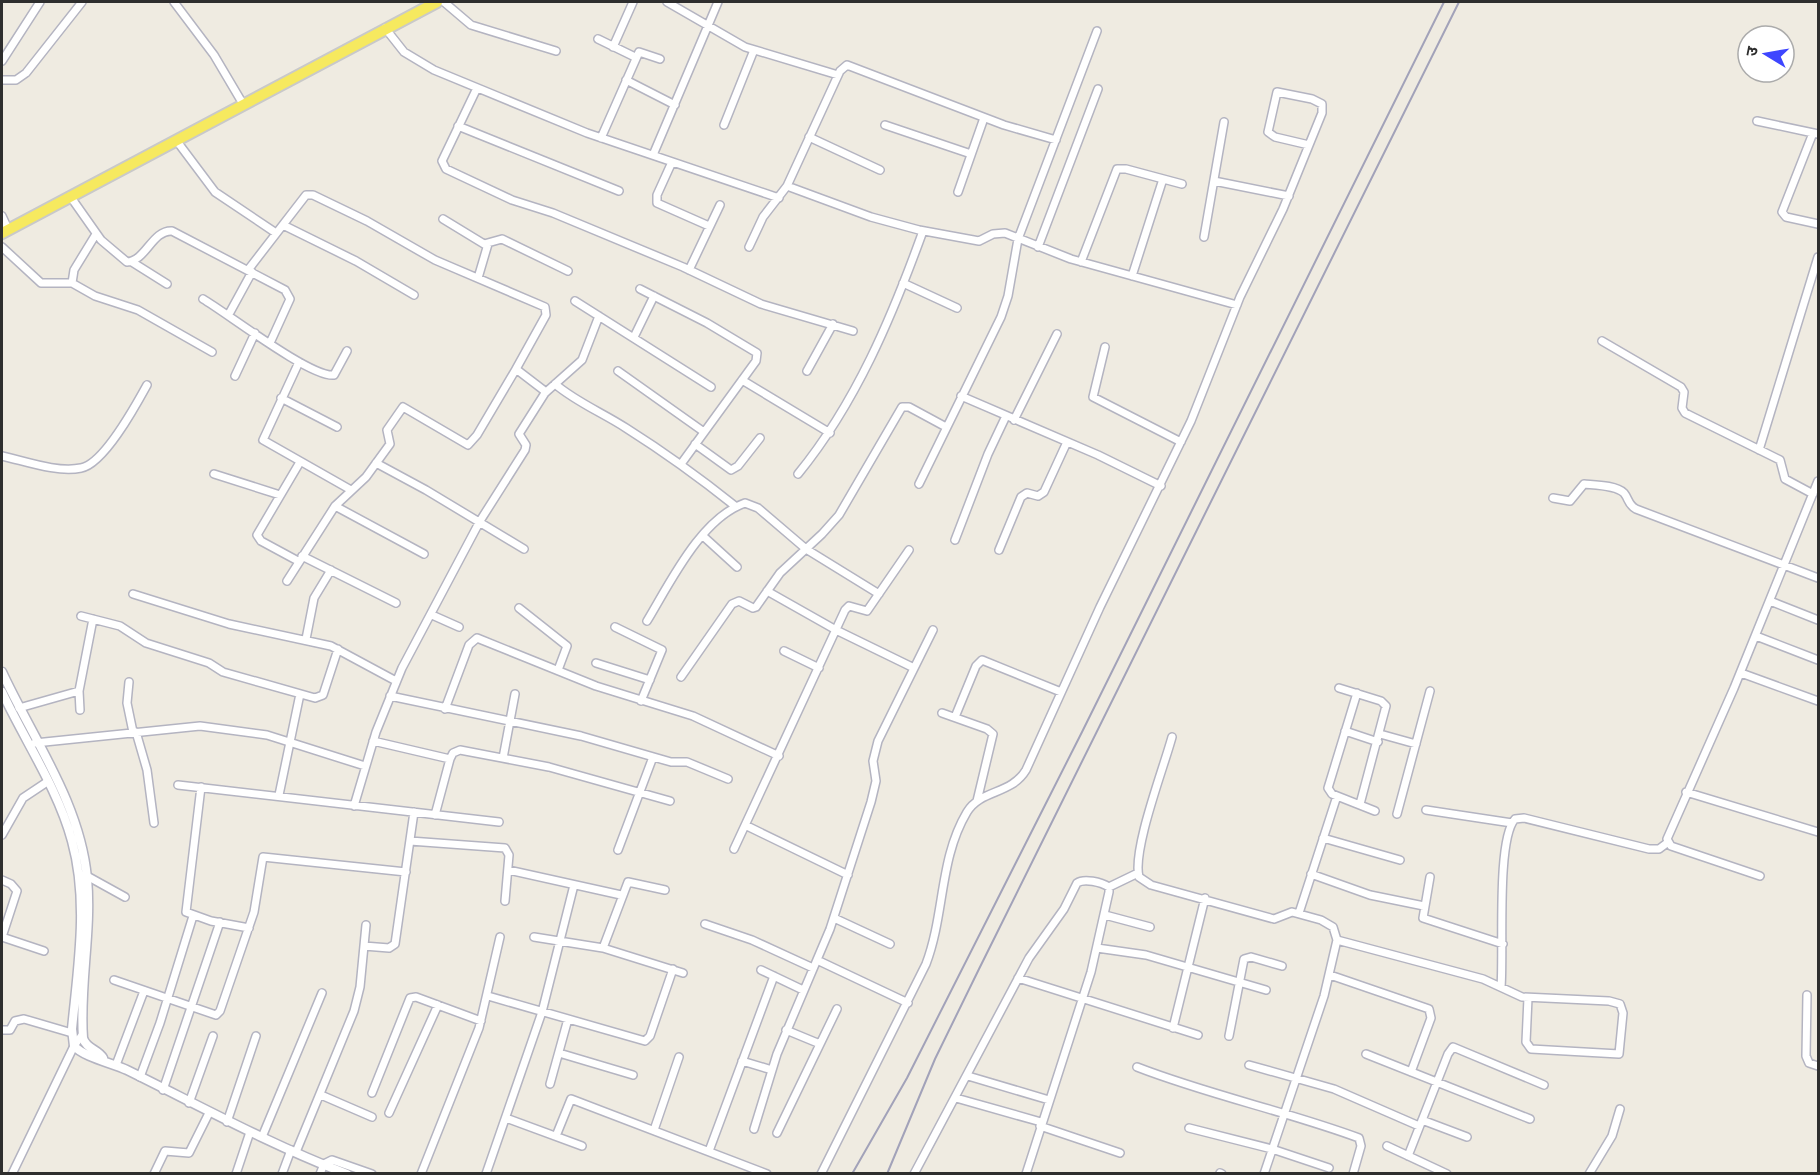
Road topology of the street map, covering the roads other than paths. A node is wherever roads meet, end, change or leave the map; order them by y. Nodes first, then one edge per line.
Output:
1 (40, 2) edge
2 (82, 2) edge
3 (174, 2) edge
4 (437, 2) edge
5 (444, 2) edge
6 (633, 2) edge
7 (667, 2) edge
8 (718, 2) edge
9 (709, 25) junction
10 (385, 28) junction
11 (1097, 31) dead end
12 (598, 39) dead end
13 (614, 46) junction
14 (754, 50) junction
15 (556, 51) dead end
16 (636, 57) junction
17 (660, 59) dead end
18 (2, 61) edge
19 (838, 75) junction
20 (2, 80) edge
21 (626, 80) junction
22 (477, 88) junction
23 (1098, 89) dead end
24 (243, 104) junction
25 (675, 105) junction
26 (984, 118) junction
27 (1757, 121) dead end
28 (1224, 122) dead end
29 (724, 125) dead end
30 (885, 125) dead end
31 (458, 126) junction
32 (1816, 133) edge
33 (809, 137) junction
34 (601, 138) junction
35 (176, 140) junction
36 (1056, 140) junction
37 (1309, 145) junction
38 (971, 154) junction
39 (653, 155) junction
40 (672, 162) junction
41 (880, 170) dead end
42 (1163, 179) junction
43 (1214, 181) junction
44 (1182, 184) dead end
45 (787, 186) junction
46 (619, 191) dead end
47 (958, 192) dead end
48 (70, 196) junction
49 (1288, 196) junction
50 (779, 198) junction
51 (720, 205) dead end
52 (2, 216) edge
53 (443, 219) dead end
54 (1818, 224) edge
55 (282, 225) junction
56 (709, 226) junction
57 (5, 231) edge
58 (923, 231) junction
59 (276, 232) junction
60 (96, 234) junction
61 (1204, 237) dead end
62 (1018, 239) junction
63 (488, 244) junction
64 (2, 247) edge
65 (749, 247) dead end
66 (1038, 247) junction
67 (1818, 257) edge
68 (132, 262) junction
69 (1082, 262) junction
70 (688, 270) junction
71 (250, 271) junction
72 (568, 271) dead end
73 (1132, 276) junction
74 (478, 278) junction
75 (72, 283) junction
76 (903, 283) junction
77 (167, 284) dead end
78 (640, 289) dead end
79 (414, 295) dead end
80 (654, 296) junction
81 (203, 299) dead end
82 (575, 301) dead end
83 (1237, 305) junction
84 (957, 308) dead end
85 (229, 314) junction
86 (599, 316) junction
87 (833, 324) junction
88 (853, 331) dead end
89 (255, 333) junction
90 (1057, 334) dead end
91 (634, 337) junction
92 (1602, 341) dead end
93 (270, 343) junction
94 (1105, 347) dead end
95 (347, 351) dead end
96 (212, 352) dead end
97 (299, 362) junction
98 (516, 369) junction
99 (618, 371) dead end
100 (807, 371) dead end
101 (235, 376) dead end
102 (742, 380) junction
103 (555, 384) junction
104 (147, 385) dead end
105 (711, 387) dead end
106 (546, 392) junction
107 (961, 396) junction
108 (282, 398) junction
109 (1006, 416) junction
110 (1014, 420) junction
111 (946, 426) junction
112 (336, 428) dead end
113 (704, 432) junction
114 (830, 433) junction
115 (760, 438) dead end
116 (1067, 442) junction
117 (1181, 442) junction
118 (695, 444) junction
119 (1759, 450) junction
120 (2, 456) edge
121 (300, 462) junction
122 (376, 463) junction
123 (681, 464) junction
124 (214, 474) dead end
125 (798, 474) dead end
126 (1818, 481) edge
127 (919, 484) dead end
128 (1161, 486) junction
129 (351, 490) junction
130 (1813, 494) junction
131 (280, 495) junction
132 (1553, 498) dead end
133 (335, 506) junction
134 (735, 506) junction
135 (480, 521) junction
136 (703, 536) junction
137 (955, 540) dead end
138 (524, 549) dead end
139 (806, 549) junction
140 (909, 550) dead end
141 (999, 550) dead end
142 (424, 554) dead end
143 (300, 559) junction
144 (1784, 565) junction
145 (737, 567) dead end
146 (331, 570) junction
147 (1818, 578) edge
148 (287, 581) dead end
149 (767, 591) junction
150 (133, 594) dead end
151 (879, 594) junction
152 (1770, 602) junction
153 (396, 603) dead end
154 (519, 608) dead end
155 (432, 615) junction
156 (81, 616) dead end
157 (93, 619) junction
158 (1818, 620) edge
159 (647, 621) dead end
160 (459, 627) dead end
161 (615, 627) dead end
162 (836, 630) junction
163 (933, 630) dead end
164 (1756, 636) junction
165 (306, 639) junction
166 (338, 649) junction
167 (784, 651) dead end
168 (1818, 660) edge
169 (596, 663) dead end
170 (819, 668) junction
171 (914, 668) junction
172 (558, 670) junction
173 (2, 672) edge
174 (1741, 673) junction
175 (681, 677) dead end
176 (650, 680) junction
177 (396, 681) junction
178 (129, 682) dead end
179 (1340, 688) dead end
180 (79, 691) junction
181 (1430, 691) dead end
182 (2, 692) edge
183 (1061, 692) junction
184 (1357, 693) junction
185 (300, 694) junction
186 (515, 694) dead end
187 (390, 696) junction
188 (641, 701) junction
189 (1818, 701) edge
190 (19, 708) junction
191 (445, 709) junction
192 (80, 710) dead end
193 (942, 713) dead end
194 (955, 717) junction
195 (510, 721) junction
196 (1345, 731) junction
197 (135, 732) junction
198 (1172, 737) dead end
199 (1379, 738) junction
200 (373, 741) junction
201 (291, 742) junction
202 (32, 744) junction
203 (1416, 744) junction
204 (779, 756) junction
205 (653, 757) junction
206 (503, 758) junction
207 (450, 759) junction
208 (365, 766) junction
209 (728, 779) dead end
210 (47, 782) junction
211 (178, 785) dead end
212 (201, 787) junction
213 (641, 792) junction
214 (1686, 792) junction
215 (279, 795) junction
216 (1337, 796) junction
217 (670, 801) dead end
218 (977, 801) junction
219 (1360, 804) junction
220 (354, 806) junction
221 (1375, 810) dead end
222 (1426, 810) dead end
223 (414, 812) junction
224 (435, 814) junction
225 (1397, 814) dead end
226 (499, 822) dead end
227 (154, 823) dead end
228 (1512, 823) junction
229 (747, 826) junction
230 (1818, 832) edge
231 (2, 835) edge
232 (1323, 838) junction
233 (410, 841) junction
234 (1667, 843) junction
235 (734, 849) dead end
236 (618, 850) dead end
237 (1400, 860) dead end
238 (508, 870) junction
239 (406, 872) junction
240 (1138, 873) junction
241 (848, 874) junction
242 (1311, 874) junction
243 (87, 876) junction
244 (1760, 876) dead end
245 (1430, 877) dead end
246 (2, 880) edge
247 (574, 885) junction
248 (1109, 887) junction
249 (665, 890) dead end
250 (621, 895) junction
251 (125, 897) dead end
252 (1205, 898) junction
253 (505, 901) dead end
254 (1424, 906) junction
255 (1299, 913) junction
256 (1105, 915) junction
257 (192, 916) junction
258 (834, 918) junction
259 (220, 922) junction
260 (705, 924) dead end
261 (366, 925) dead end
262 (1150, 927) dead end
263 (249, 928) junction
264 (2, 937) edge
265 (534, 937) dead end
266 (500, 938) dead end
267 (1337, 940) junction
268 (561, 943) junction
269 (890, 944) dead end
270 (1503, 944) junction
271 (364, 946) junction
272 (603, 948) junction
273 (1097, 948) junction
274 (44, 951) dead end
275 (817, 960) junction
276 (1282, 966) dead end
277 (1189, 967) junction
278 (813, 968) junction
279 (673, 969) junction
280 (760, 970) dead end
281 (683, 973) dead end
282 (1330, 975) junction
283 (774, 976) junction
284 (1018, 978) junction
285 (114, 980) dead end
286 (1239, 982) junction
287 (1501, 987) junction
288 (803, 990) junction
289 (1266, 990) dead end
290 (144, 991) junction
291 (322, 993) dead end
292 (1807, 995) dead end
293 (488, 996) junction
294 (1528, 998) junction
295 (167, 999) junction
296 (1082, 999) junction
297 (908, 1003) junction
298 (438, 1005) junction
299 (193, 1008) junction
300 (837, 1009) dead end
301 (542, 1012) junction
302 (568, 1019) junction
303 (481, 1021) junction
304 (1173, 1028) junction
305 (2, 1030) edge
306 (786, 1030) junction
307 (72, 1033) junction
308 (82, 1035) junction
309 (1198, 1035) dead end
310 (213, 1036) dead end
311 (256, 1036) dead end
312 (1229, 1036) dead end
313 (820, 1044) junction
314 (74, 1046) junction
315 (559, 1053) junction
316 (1366, 1054) dead end
317 (679, 1057) dead end
318 (103, 1058) junction
319 (742, 1061) junction
320 (116, 1065) junction
321 (1249, 1065) dead end
322 (1818, 1066) edge
323 (1137, 1067) dead end
324 (772, 1070) junction
325 (1411, 1072) junction
326 (633, 1075) dead end
327 (968, 1076) junction
328 (140, 1077) junction
329 (1295, 1077) junction
330 (1437, 1083) junction
331 (550, 1084) dead end
332 (1545, 1085) dead end
333 (163, 1090) junction
334 (372, 1093) dead end
335 (321, 1095) junction
336 (956, 1098) junction
337 (1049, 1100) junction
338 (189, 1104) junction
339 (1620, 1109) dead end
340 (209, 1113) junction
341 (389, 1113) dead end
342 (1283, 1113) junction
343 (372, 1117) dead end
344 (506, 1118) junction
345 (1530, 1119) dead end
346 (227, 1122) junction
347 (1421, 1123) junction
348 (1041, 1124) junction
349 (1190, 1128) dead end
350 (754, 1129) dead end
351 (654, 1130) junction
352 (250, 1132) junction
353 (777, 1133) dead end
354 (556, 1136) junction
355 (262, 1137) junction
356 (1467, 1137) dead end
357 (582, 1146) dead end
358 (1387, 1146) dead end
359 (1272, 1149) junction
360 (293, 1151) junction
361 (709, 1151) junction
362 (1120, 1153) dead end
363 (1408, 1156) junction
364 (1329, 1168) dead end
365 (322, 1171) edge
366 (344, 1172) edge
367 (12, 1173) edge
368 (154, 1173) edge
369 (236, 1173) edge
370 (282, 1173) edge
371 (372, 1173) edge
372 (421, 1173) edge
373 (486, 1173) edge
374 (767, 1173) edge
375 (821, 1173) edge
376 (914, 1173) edge
377 (1026, 1173) edge
378 (1264, 1173) edge
379 (1353, 1173) edge
380 (1447, 1173) edge
381 (1589, 1173) edge

1 - 18 street
2 - 20 street
3 - 24 street
4 - 10 main road
5 - 15 street
6 - 13 street
7 - 9 street
8 - 9 street
9 - 14 street
9 - 25 street
10 - 22 street
10 - 24 main road
11 - 36 street
12 - 13 street
13 - 16 street
14 - 19 street
14 - 29 street
16 - 17 street
16 - 21 street
19 - 26 street
19 - 33 street
21 - 25 street
21 - 34 street
22 - 31 street
22 - 34 street
23 - 66 street
24 - 35 main road
25 - 39 street
26 - 36 street
26 - 38 street
27 - 32 street
28 - 43 street
30 - 38 street
31 - 46 street
31 - 70 street
32 - 54 street
33 - 41 street
33 - 45 street
34 - 39 street
35 - 48 main road
35 - 59 street
36 - 62 street
37 - 37 street
37 - 49 street
38 - 47 street
39 - 40 street
40 - 50 street
40 - 56 street
42 - 44 street
42 - 69 street
42 - 73 street
43 - 49 street
43 - 61 street
45 - 50 street
45 - 58 street
48 - 57 main road
48 - 60 street
49 - 83 street
50 - 65 street
51 - 56 street
52 - 57 street
53 - 63 street
55 - 59 street
55 - 74 street
55 - 79 street
56 - 70 street
58 - 62 street
58 - 76 street
59 - 71 street
60 - 68 street
60 - 75 street
62 - 66 street
62 - 107 street
63 - 72 street
63 - 74 street
64 - 75 street
66 - 69 street
67 - 119 street
68 - 71 street
68 - 77 street
69 - 73 street
70 - 87 street
71 - 85 street
71 - 93 street
73 - 83 street
74 - 98 street
75 - 96 street
76 - 84 street
76 - 114 street
78 - 80 street
80 - 91 street
80 - 102 street
81 - 85 street
82 - 86 street
83 - 117 street
85 - 89 street
86 - 91 street
86 - 103 street
87 - 88 street
87 - 100 street
89 - 93 street
89 - 101 street
90 - 110 street
91 - 105 street
92 - 119 street
93 - 97 street
94 - 117 street
95 - 97 street
97 - 108 street
98 - 106 street
98 - 122 street
99 - 113 street
102 - 113 street
102 - 114 street
103 - 106 street
103 - 123 street
104 - 120 street
106 - 135 street
107 - 109 street
107 - 111 street
108 - 112 street
108 - 121 street
109 - 110 street
109 - 137 street
110 - 116 street
111 - 127 street
111 - 139 street
113 - 118 street
114 - 125 street
115 - 118 street
116 - 128 street
116 - 141 street
117 - 128 street
118 - 123 street
119 - 130 street
121 - 129 street
121 - 131 street
122 - 129 street
122 - 135 street
123 - 134 street
124 - 131 street
126 - 130 street
128 - 183 street
129 - 133 street
130 - 144 street
131 - 143 street
132 - 144 street
133 - 142 street
133 - 143 street
134 - 136 street
134 - 139 street
135 - 138 street
135 - 155 street
136 - 145 street
136 - 159 street
139 - 149 street
139 - 151 street
140 - 151 street
143 - 146 street
143 - 148 street
144 - 147 street
144 - 152 street
146 - 153 street
146 - 165 street
149 - 162 street
149 - 175 street
150 - 165 street
151 - 162 street
152 - 158 street
152 - 164 street
154 - 172 street
155 - 160 street
155 - 177 street
156 - 157 street
157 - 180 street
157 - 185 street
161 - 176 street
162 - 170 street
162 - 171 street
163 - 171 street
164 - 168 street
164 - 174 street
165 - 166 street
166 - 177 street
166 - 185 street
167 - 170 street
169 - 176 street
170 - 204 street
171 - 241 street
172 - 188 street
172 - 191 street
173 - 190 street
174 - 189 street
174 - 214 street
176 - 188 street
177 - 187 street
178 - 197 street
179 - 184 street
180 - 190 street
180 - 192 street
181 - 203 street
182 - 202 street
183 - 194 street
183 - 218 street
184 - 196 street
184 - 199 street
185 - 201 street
186 - 195 street
187 - 191 street
187 - 200 street
188 - 204 street
190 - 202 street
191 - 195 street
193 - 194 street
194 - 218 street
195 - 205 street
195 - 206 street
196 - 199 street
196 - 216 street
197 - 201 street
197 - 202 street
197 - 227 street
198 - 240 street
199 - 203 street
199 - 219 street
200 - 207 street
200 - 208 street
201 - 208 street
201 - 215 street
202 - 210 street
202 - 243 street
203 - 225 street
204 - 229 street
205 - 209 street
205 - 213 street
206 - 207 street
206 - 213 street
207 - 224 street
208 - 220 street
210 - 231 street
210 - 307 street
211 - 212 street
212 - 215 street
212 - 257 street
213 - 217 street
213 - 236 street
214 - 230 street
214 - 234 street
215 - 220 street
216 - 219 street
216 - 232 street
218 - 297 street
219 - 221 street
220 - 223 street
222 - 228 street
223 - 224 street
223 - 233 street
224 - 226 street
228 - 234 street
228 - 270 street
229 - 235 street
229 - 241 street
232 - 237 street
232 - 242 street
233 - 238 street
233 - 239 street
234 - 244 street
238 - 247 street
238 - 253 street
239 - 263 street
239 - 271 street
240 - 248 street
240 - 252 street
241 - 258 street
242 - 254 street
242 - 255 street
243 - 251 street
243 - 308 street
245 - 254 street
246 - 264 street
247 - 250 street
247 - 268 street
248 - 256 street
248 - 284 street
249 - 250 street
250 - 272 street
252 - 255 street
252 - 277 street
254 - 270 street
255 - 267 street
256 - 262 street
256 - 273 street
257 - 259 street
257 - 295 street
258 - 269 street
258 - 275 street
259 - 263 street
259 - 299 street
260 - 278 street
261 - 271 street
263 - 299 street
264 - 274 street
265 - 268 street
266 - 293 street
267 - 282 street
267 - 287 street
268 - 272 street
268 - 301 street
270 - 287 street
271 - 335 street
272 - 279 street
273 - 277 street
273 - 296 street
275 - 278 street
275 - 297 street
276 - 286 street
277 - 286 street
277 - 304 street
278 - 288 street
279 - 281 street
279 - 302 street
280 - 283 street
282 - 325 street
282 - 329 street
283 - 288 street
283 - 319 street
284 - 296 street
284 - 327 street
285 - 290 street
286 - 289 street
286 - 312 street
287 - 294 street
288 - 306 street
290 - 295 street
290 - 320 street
291 - 355 street
292 - 322 street
293 - 301 street
293 - 303 street
294 - 294 street
295 - 299 street
295 - 328 street
296 - 304 street
296 - 337 street
297 - 375 street
298 - 303 street
298 - 334 street
298 - 341 street
299 - 333 street
300 - 313 street
301 - 302 street
301 - 344 street
302 - 315 street
303 - 372 street
304 - 309 street
305 - 307 street
306 - 313 street
306 - 324 street
307 - 314 street
308 - 314 street
308 - 318 street
310 - 338 street
311 - 346 street
313 - 353 street
314 - 318 street
314 - 367 street
315 - 326 street
315 - 331 street
316 - 325 street
317 - 351 street
318 - 320 street
319 - 324 street
319 - 361 street
320 - 328 street
321 - 329 street
323 - 342 street
324 - 350 street
325 - 330 street
327 - 336 street
327 - 337 street
328 - 333 street
329 - 342 street
329 - 347 street
330 - 332 street
330 - 345 street
330 - 347 street
333 - 338 street
335 - 343 street
335 - 360 street
336 - 348 street
336 - 376 street
337 - 348 street
338 - 340 street
339 - 381 street
340 - 346 street
340 - 368 street
342 - 359 street
342 - 379 street
344 - 354 street
344 - 373 street
346 - 352 street
347 - 356 street
347 - 363 street
348 - 362 street
348 - 377 street
349 - 359 street
351 - 354 street
351 - 361 street
352 - 355 street
352 - 369 street
354 - 357 street
355 - 360 street
358 - 363 street
359 - 364 street
359 - 378 street
360 - 365 street
360 - 370 street
361 - 374 street
363 - 380 street
365 - 366 street
365 - 371 street

